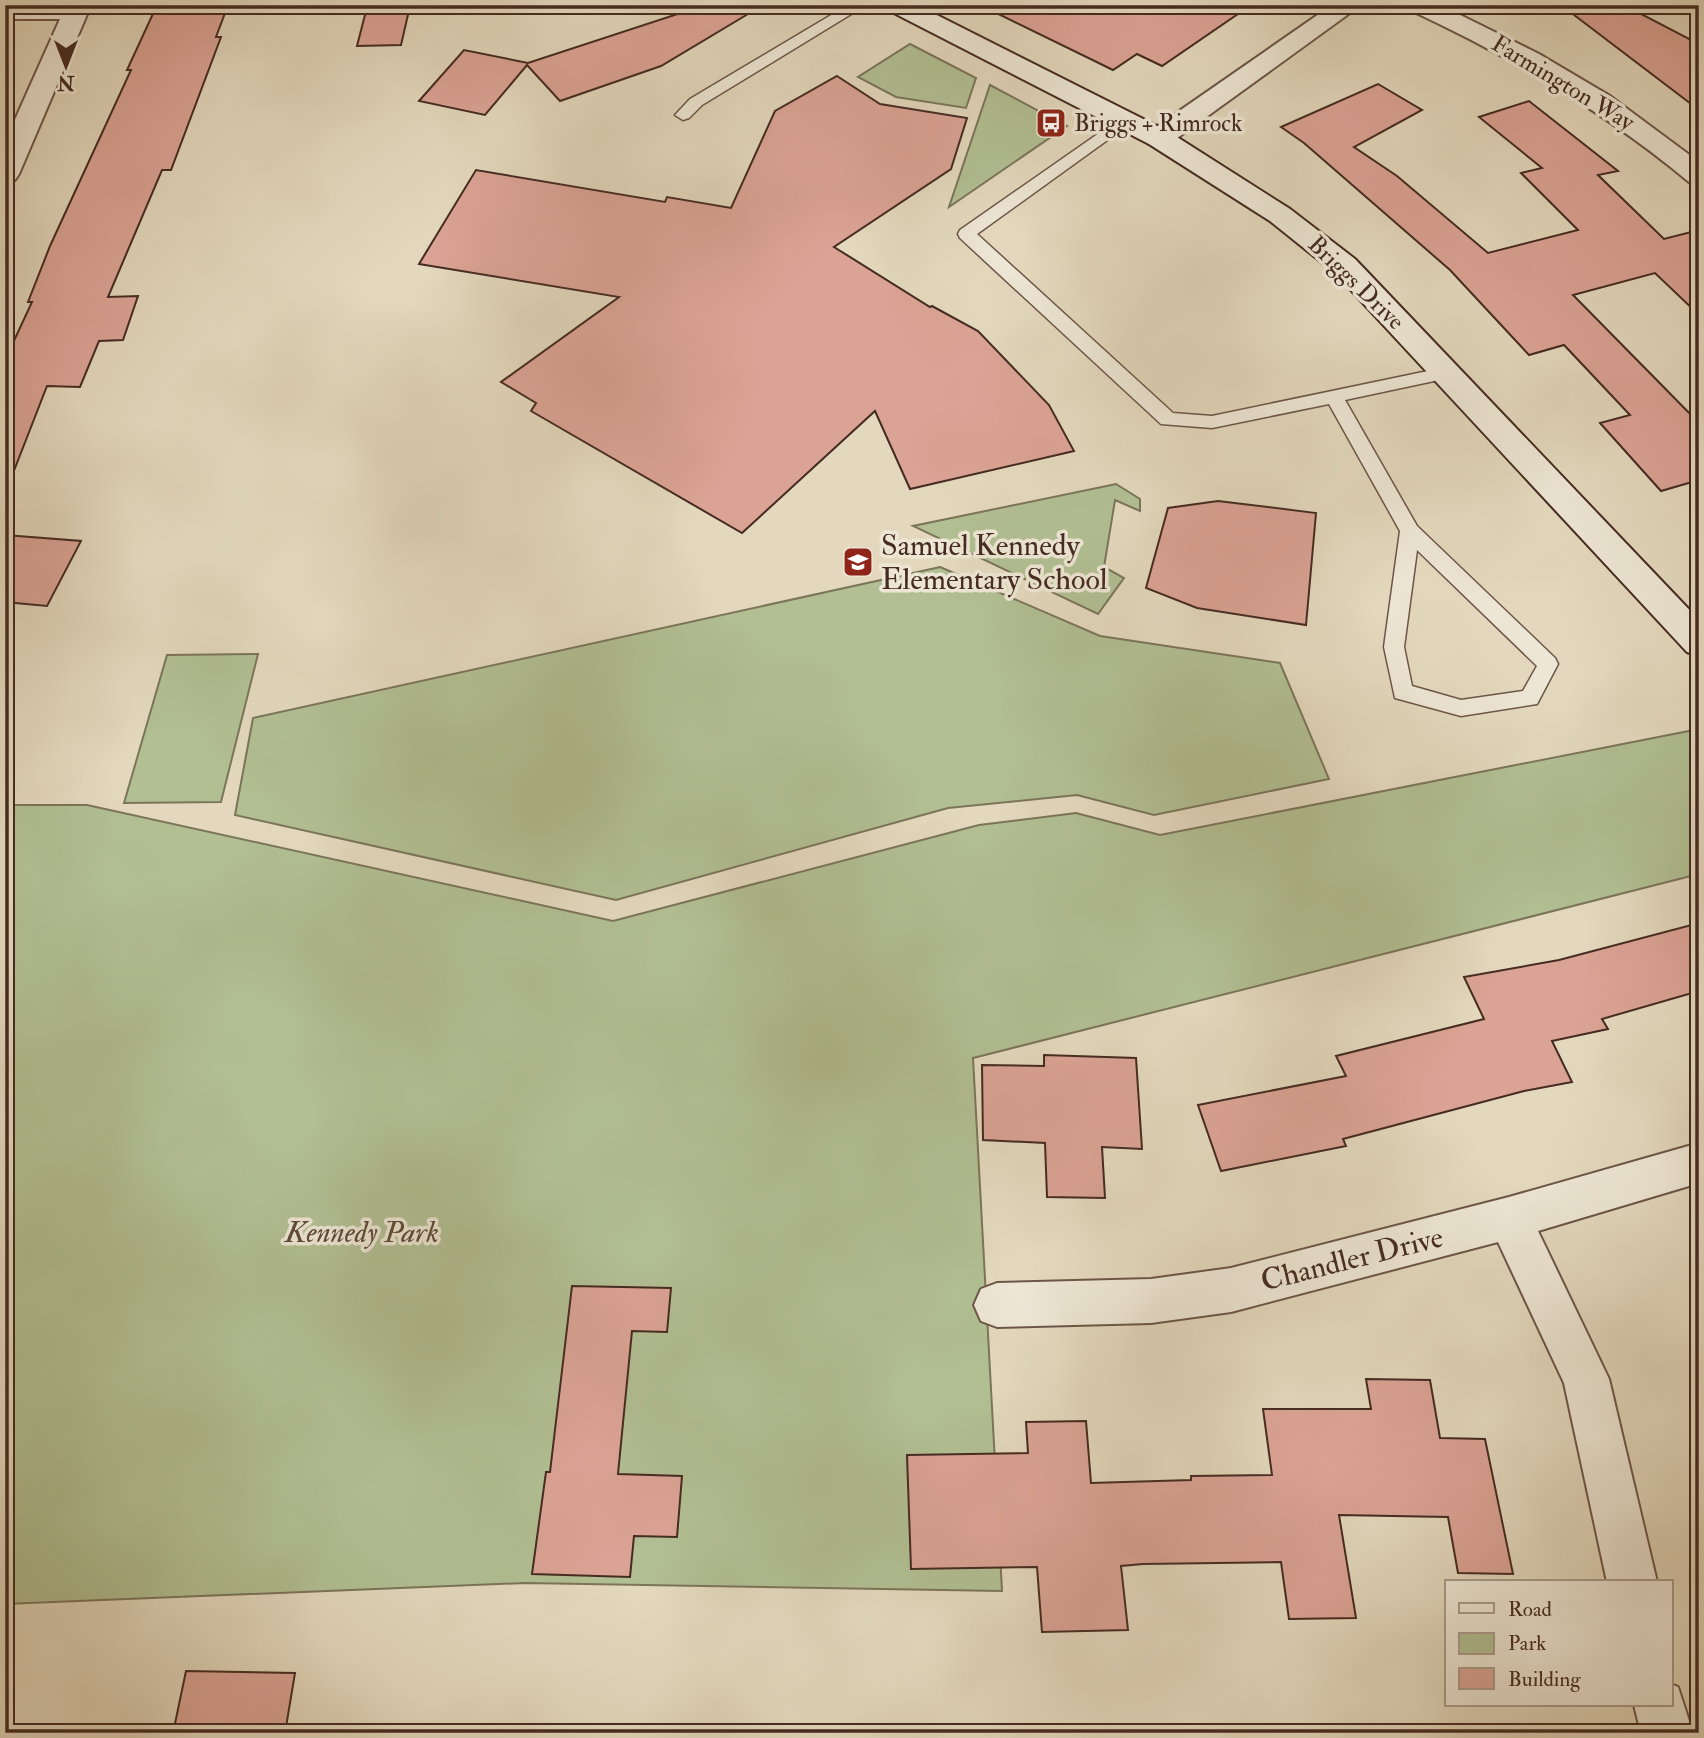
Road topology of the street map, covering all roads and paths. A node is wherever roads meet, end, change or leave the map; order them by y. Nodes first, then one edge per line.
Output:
1 (859, 5) edge
2 (897, 5) edge
3 (1349, 5) edge
4 (1419, 5) edge
5 (78, 8) edge
6 (5, 11) edge
7 (683, 116) dead end
8 (1125, 120) junction
9 (1159, 138) junction
10 (5, 174) edge
11 (1699, 176) edge
12 (1447, 373) junction
13 (1334, 397) junction
14 (1410, 531) junction
15 (1699, 643) edge
16 (1699, 1163) edge
17 (1509, 1218) junction
18 (997, 1305) dead end
19 (1632, 1580) edge
20 (1660, 1706) edge
21 (1667, 1733) edge

1 - 7 lane
2 - 8 street, Briggs Drive
3 - 9 street
4 - 11 street, Farmington Way
5 - 6 street
5 - 10 street
8 - 9 street, Briggs Drive
8 - 13 lane
9 - 12 street, Briggs Drive
12 - 13 lane
12 - 15 street, Briggs Drive
13 - 14 lane
14 - 14 lane
16 - 17 street, Chandler Drive
17 - 18 street, Chandler Drive
17 - 19 street
20 - 21 street

